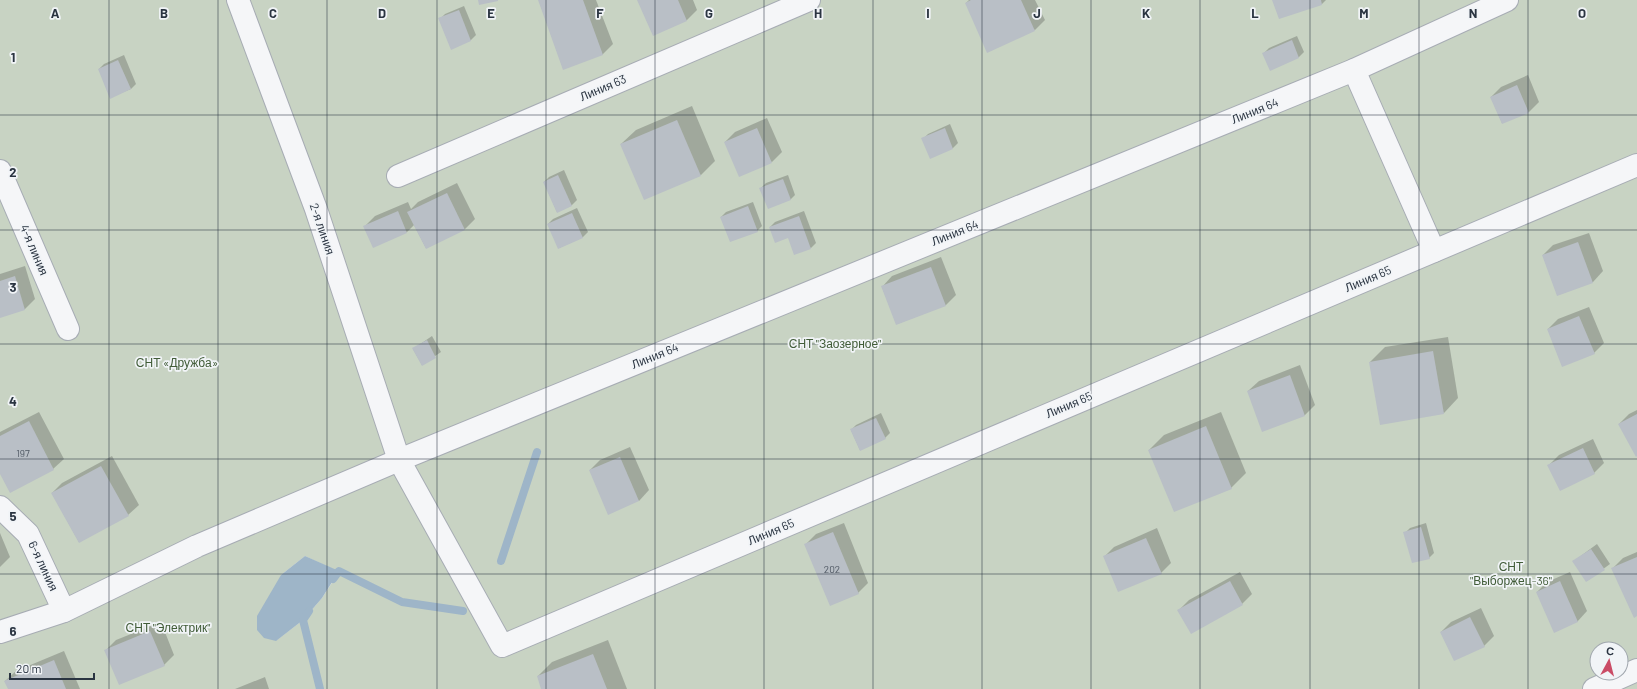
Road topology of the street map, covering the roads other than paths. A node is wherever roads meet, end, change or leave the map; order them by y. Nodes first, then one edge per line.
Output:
1 (238, 0) edge
2 (809, 0) edge
3 (1507, 0) edge
4 (1354, 70) junction
5 (1637, 165) edge
6 (0, 171) edge
7 (398, 176) dead end
8 (1434, 251) junction
9 (68, 329) dead end
10 (399, 460) junction
11 (0, 507) edge
12 (64, 611) junction
13 (0, 632) edge
14 (502, 646) joint
15 (1637, 670) edge
16 (1594, 689) edge

1 - 10 street, 2-я линия
2 - 7 street, Линия 63
3 - 4 street, Линия 64
4 - 8 street
4 - 10 street, Линия 64
5 - 8 street, Линия 65
6 - 9 street, 4-я линия
8 - 14 street, Линия 65
10 - 12 street, Линия 64
10 - 14 street, 2-я линия
11 - 12 street, 6-я линия
12 - 13 street, Линия 64
15 - 16 street

